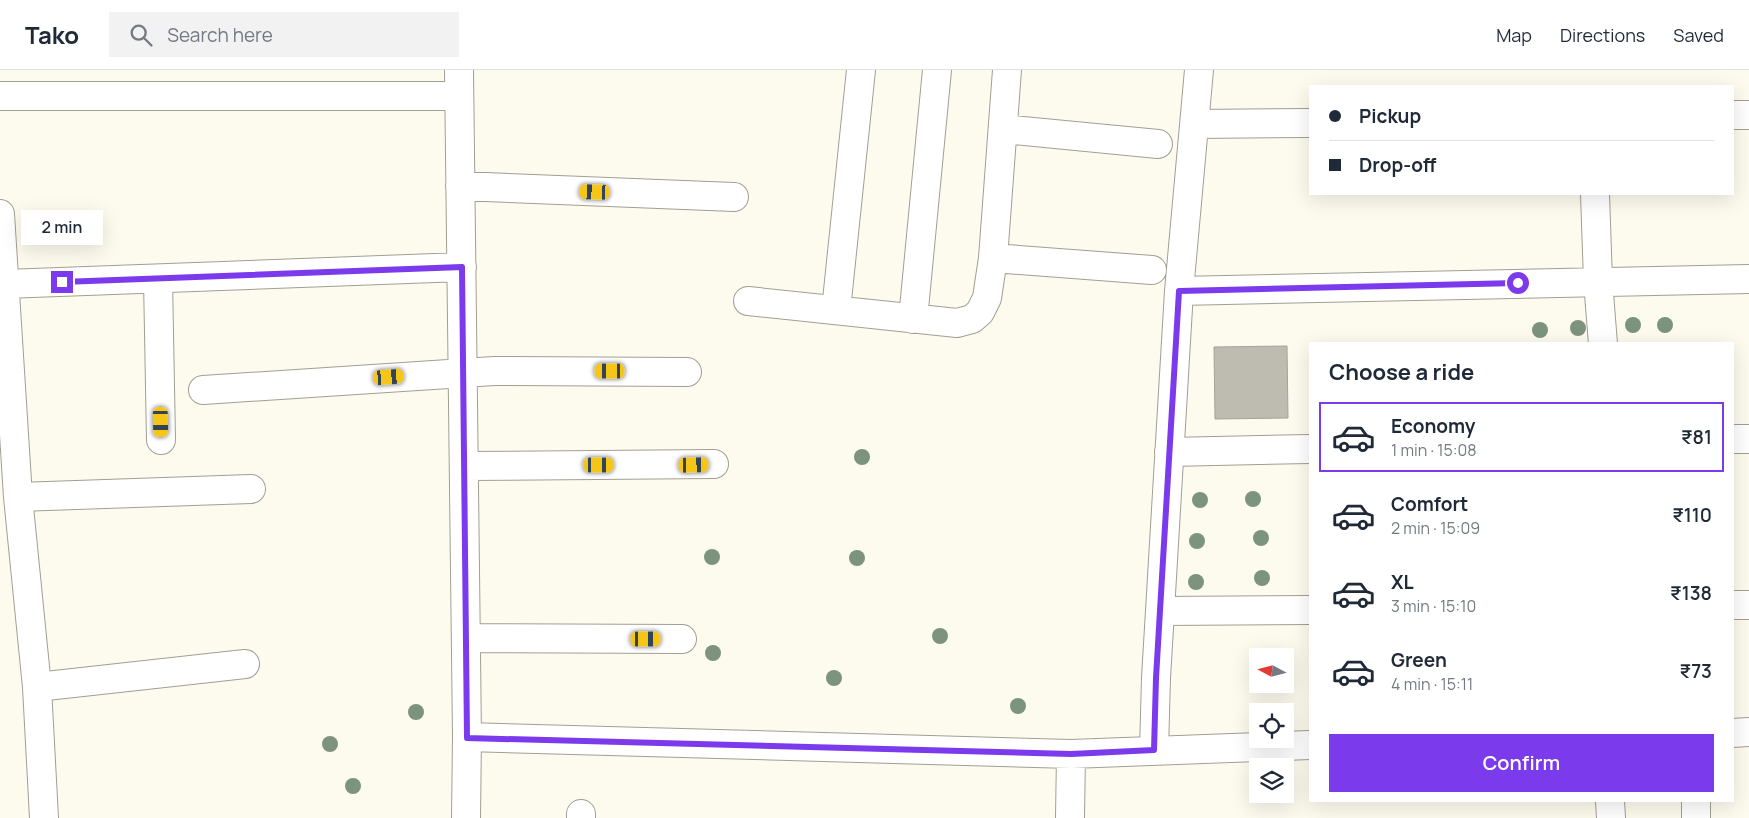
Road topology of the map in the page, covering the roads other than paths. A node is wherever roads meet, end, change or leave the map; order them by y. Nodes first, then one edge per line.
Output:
1 (861, 70) edge
2 (937, 70) edge
3 (1007, 70) edge
4 (1199, 70) edge
5 (459, 83) edge
6 (0, 96) edge
7 (1749, 114) edge
8 (1734, 115) edge
9 (1309, 123) edge
10 (1195, 124) junction
11 (1003, 129) junction
12 (1158, 144) dead end
13 (460, 186) junction
14 (1595, 195) edge
15 (734, 197) dead end
16 (0, 214) edge
17 (993, 258) junction
18 (462, 267) junction
19 (1152, 270) dead end
20 (158, 279) junction
21 (1749, 279) edge
22 (1598, 281) junction
23 (4, 284) junction
24 (1179, 291) junction
25 (748, 301) dead end
26 (836, 310) junction
27 (913, 319) junction
28 (1602, 342) edge
29 (463, 372) junction
30 (687, 372) dead end
31 (202, 390) dead end
32 (1734, 439) edge
33 (1749, 439) edge
34 (161, 440) dead end
35 (1309, 449) edge
36 (1170, 452) junction
37 (714, 464) dead end
38 (464, 466) junction
39 (250, 489) dead end
40 (18, 498) junction
41 (1734, 605) edge
42 (1749, 605) edge
43 (1309, 610) edge
44 (1160, 611) junction
45 (466, 638) junction
46 (682, 639) dead end
47 (244, 664) dead end
48 (37, 687) junction
49 (1749, 732) edge
50 (1734, 733) edge
51 (467, 738) junction
52 (1309, 745) edge
53 (1154, 750) junction
54 (1071, 754) junction
55 (1610, 802) edge
56 (1696, 802) edge
57 (44, 818) edge
58 (466, 818) edge
59 (1070, 818) edge
60 (1611, 818) edge
61 (1696, 818) edge

1 - 26 street
2 - 27 street
3 - 11 street
4 - 10 street
5 - 6 street
5 - 13 street
7 - 8 street
9 - 10 street
10 - 24 street
11 - 12 street
11 - 17 street
13 - 15 street
13 - 18 street
14 - 22 street
16 - 23 street
17 - 19 street
17 - 27 street
18 - 20 street
18 - 29 street
20 - 23 street
20 - 34 street
21 - 22 street
22 - 24 street
22 - 28 street
23 - 40 street
24 - 36 street
25 - 26 street
26 - 27 street
29 - 30 street
29 - 31 street
29 - 38 street
32 - 33 street
35 - 36 street
36 - 44 street
37 - 38 street
38 - 45 street
39 - 40 street
40 - 48 street
41 - 42 street
43 - 44 street
44 - 53 street
45 - 46 street
45 - 51 street
47 - 48 street
48 - 57 street
49 - 50 street
51 - 54 street
51 - 58 street
52 - 53 street
53 - 54 street
54 - 59 street
55 - 60 street
56 - 61 street

